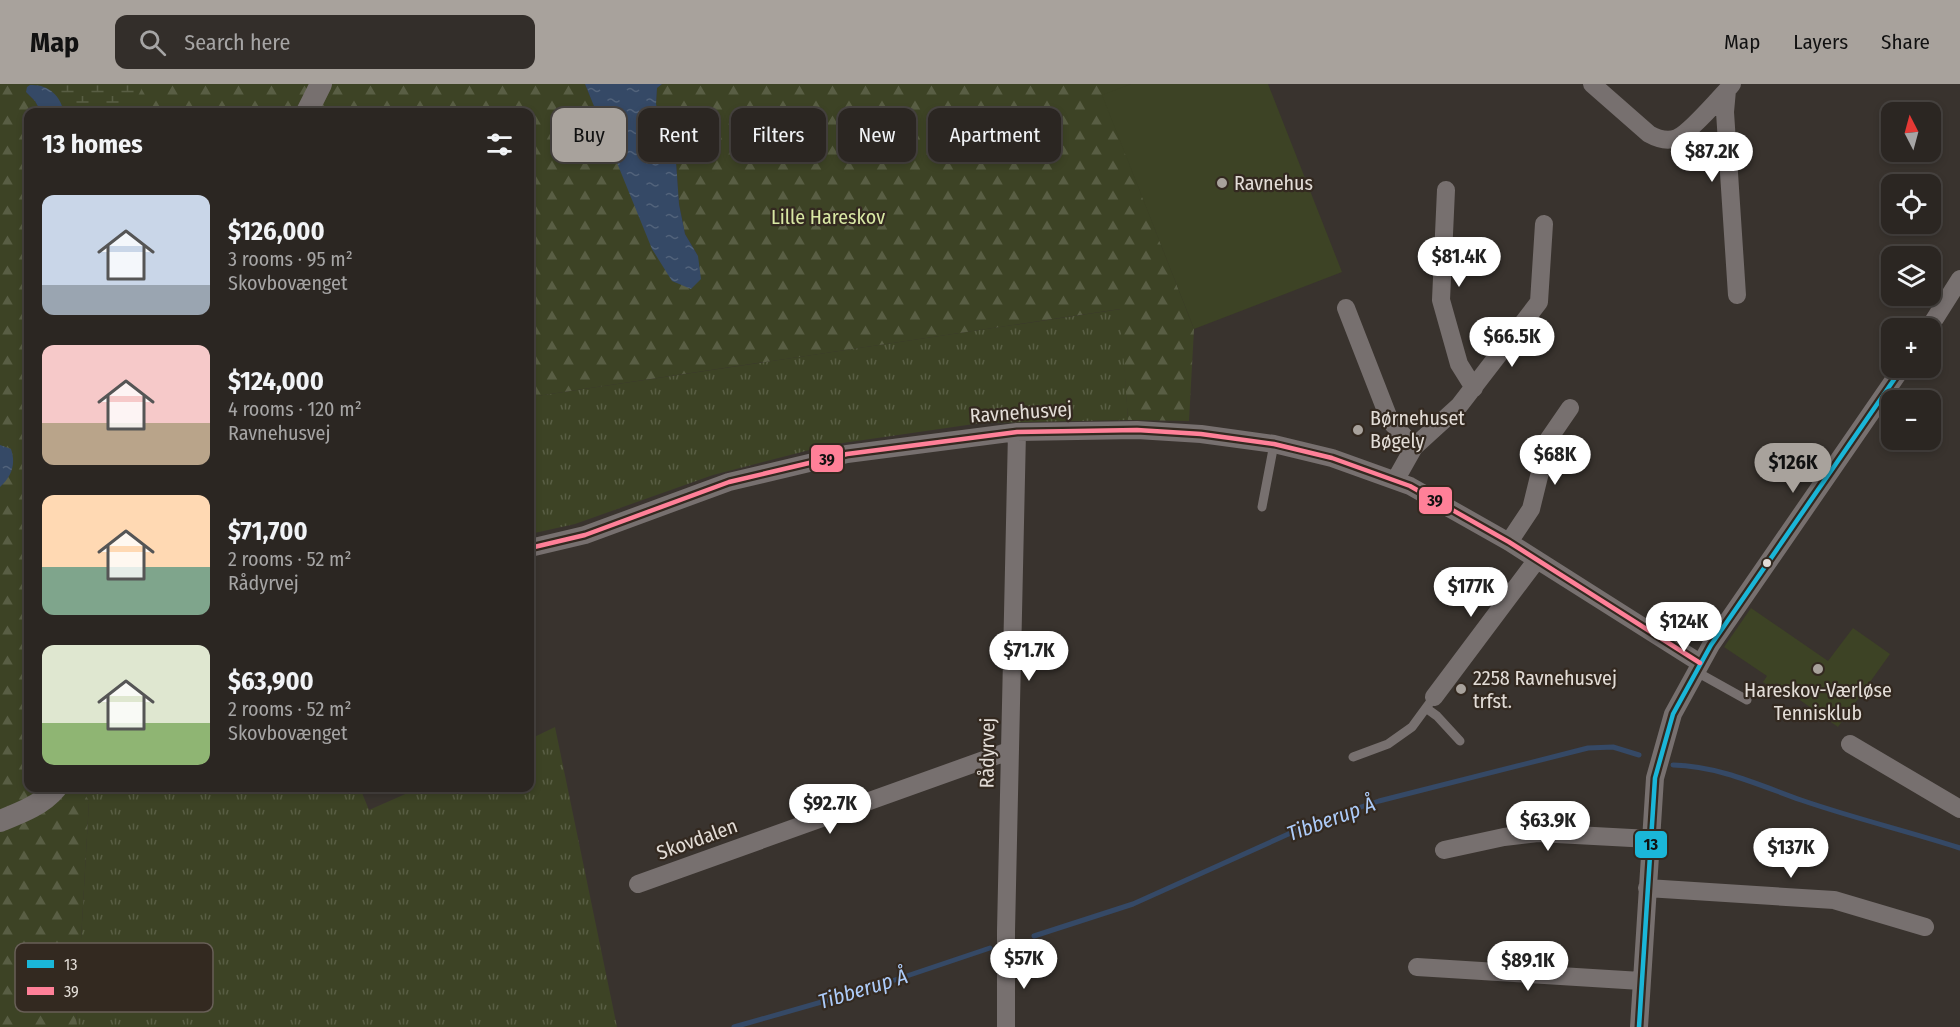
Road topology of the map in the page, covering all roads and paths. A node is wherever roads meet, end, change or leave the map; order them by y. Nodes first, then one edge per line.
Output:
1 (321, 84) edge
2 (1592, 84) edge
3 (1729, 87) edge
4 (309, 108) edge
5 (1446, 190) dead end
6 (1544, 224) dead end
7 (1960, 279) edge
8 (1737, 295) dead end
9 (1346, 308) dead end
10 (1935, 318) edge
11 (1895, 378) edge
12 (1474, 388) junction
13 (1570, 408) dead end
14 (1017, 432) junction
15 (1274, 444) junction
16 (1414, 447) junction
17 (1396, 479) junction
18 (1262, 507) dead end
19 (1509, 542) junction
20 (534, 547) edge
21 (1536, 561) junction
22 (1697, 667) junction
23 (1747, 700) dead end
24 (1430, 702) junction
25 (1460, 741) dead end
26 (1850, 744) dead end
27 (1010, 751) junction
28 (1353, 757) dead end
29 (53, 792) edge
30 (1956, 800) edge
31 (0, 821) edge
32 (1650, 839) junction
33 (1444, 850) dead end
34 (638, 884) dead end
35 (1647, 888) junction
36 (1925, 927) dead end
37 (1417, 968) dead end
38 (1641, 981) junction
39 (1006, 1027) edge
40 (1639, 1027) edge

1 - 4 street
2 - 3 street
3 - 8 street
5 - 12 street
6 - 12 street
7 - 10 street
9 - 16 street
11 - 22 street
12 - 16 street
13 - 19 street
14 - 15 street, Ravnehusvej
14 - 20 street, Ravnehusvej
14 - 27 street, Rådyrvej
15 - 17 street, Ravnehusvej
15 - 18 lane
16 - 17 street
17 - 19 street, Ravnehusvej
19 - 21 street, Ravnehusvej
21 - 22 street, Ravnehusvej
21 - 24 street
22 - 23 lane
22 - 32 street
24 - 25 lane
24 - 28 lane
26 - 30 street
27 - 34 street, Skovdalen
27 - 39 street, Rådyrvej
29 - 31 street
32 - 33 street
32 - 35 street
35 - 36 street
35 - 38 street
37 - 38 street
38 - 40 street

